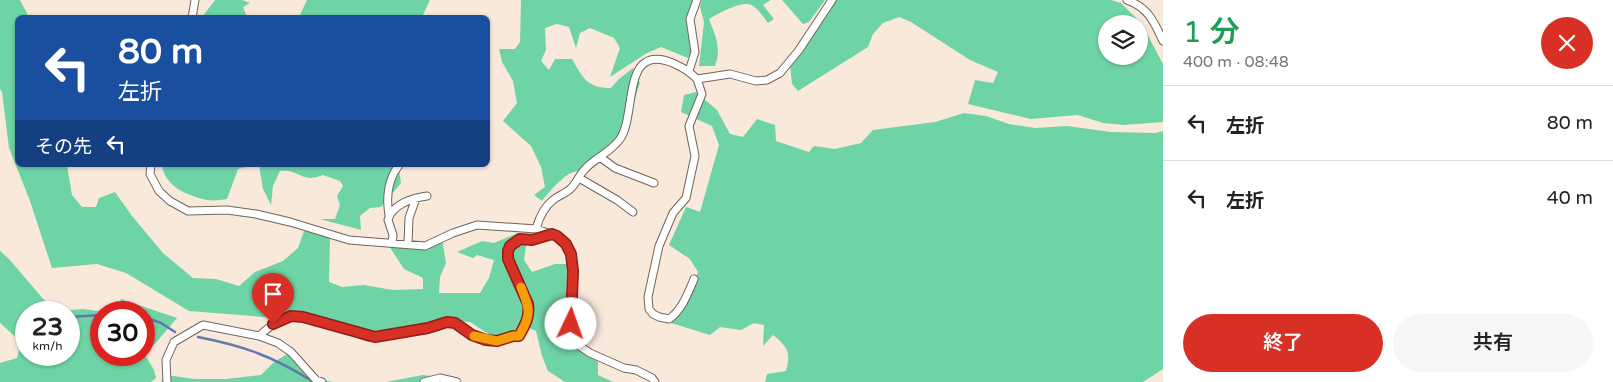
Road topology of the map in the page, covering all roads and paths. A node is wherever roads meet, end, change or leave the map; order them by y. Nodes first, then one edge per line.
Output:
1 (195, 0) edge
2 (697, 0) edge
3 (832, 0) edge
4 (1127, 0) edge
5 (192, 15) edge
6 (1163, 42) edge
7 (689, 71) junction
8 (698, 79) junction
9 (600, 157) junction
10 (151, 167) edge
11 (398, 167) edge
12 (579, 178) junction
13 (654, 183) dead end
14 (427, 196) dead end
15 (416, 198) junction
16 (633, 212) dead end
17 (389, 215) junction
18 (536, 229) junction
19 (552, 234) junction
20 (392, 243) junction
21 (408, 244) junction
22 (694, 279) dead end
23 (259, 336) junction
24 (167, 382) edge
25 (322, 382) edge
26 (424, 382) edge
27 (457, 382) edge
28 (655, 382) edge

1 - 5 street
2 - 7 street
3 - 8 street
4 - 6 street
7 - 8 street
7 - 9 street
8 - 22 street
9 - 12 street
9 - 13 street
10 - 20 street
11 - 17 street
12 - 16 street
12 - 18 street
14 - 15 street
15 - 17 street
15 - 21 street
17 - 20 street
18 - 19 street
18 - 21 street
19 - 23 street
19 - 28 street
20 - 21 street
23 - 24 street
23 - 25 street
26 - 27 street

